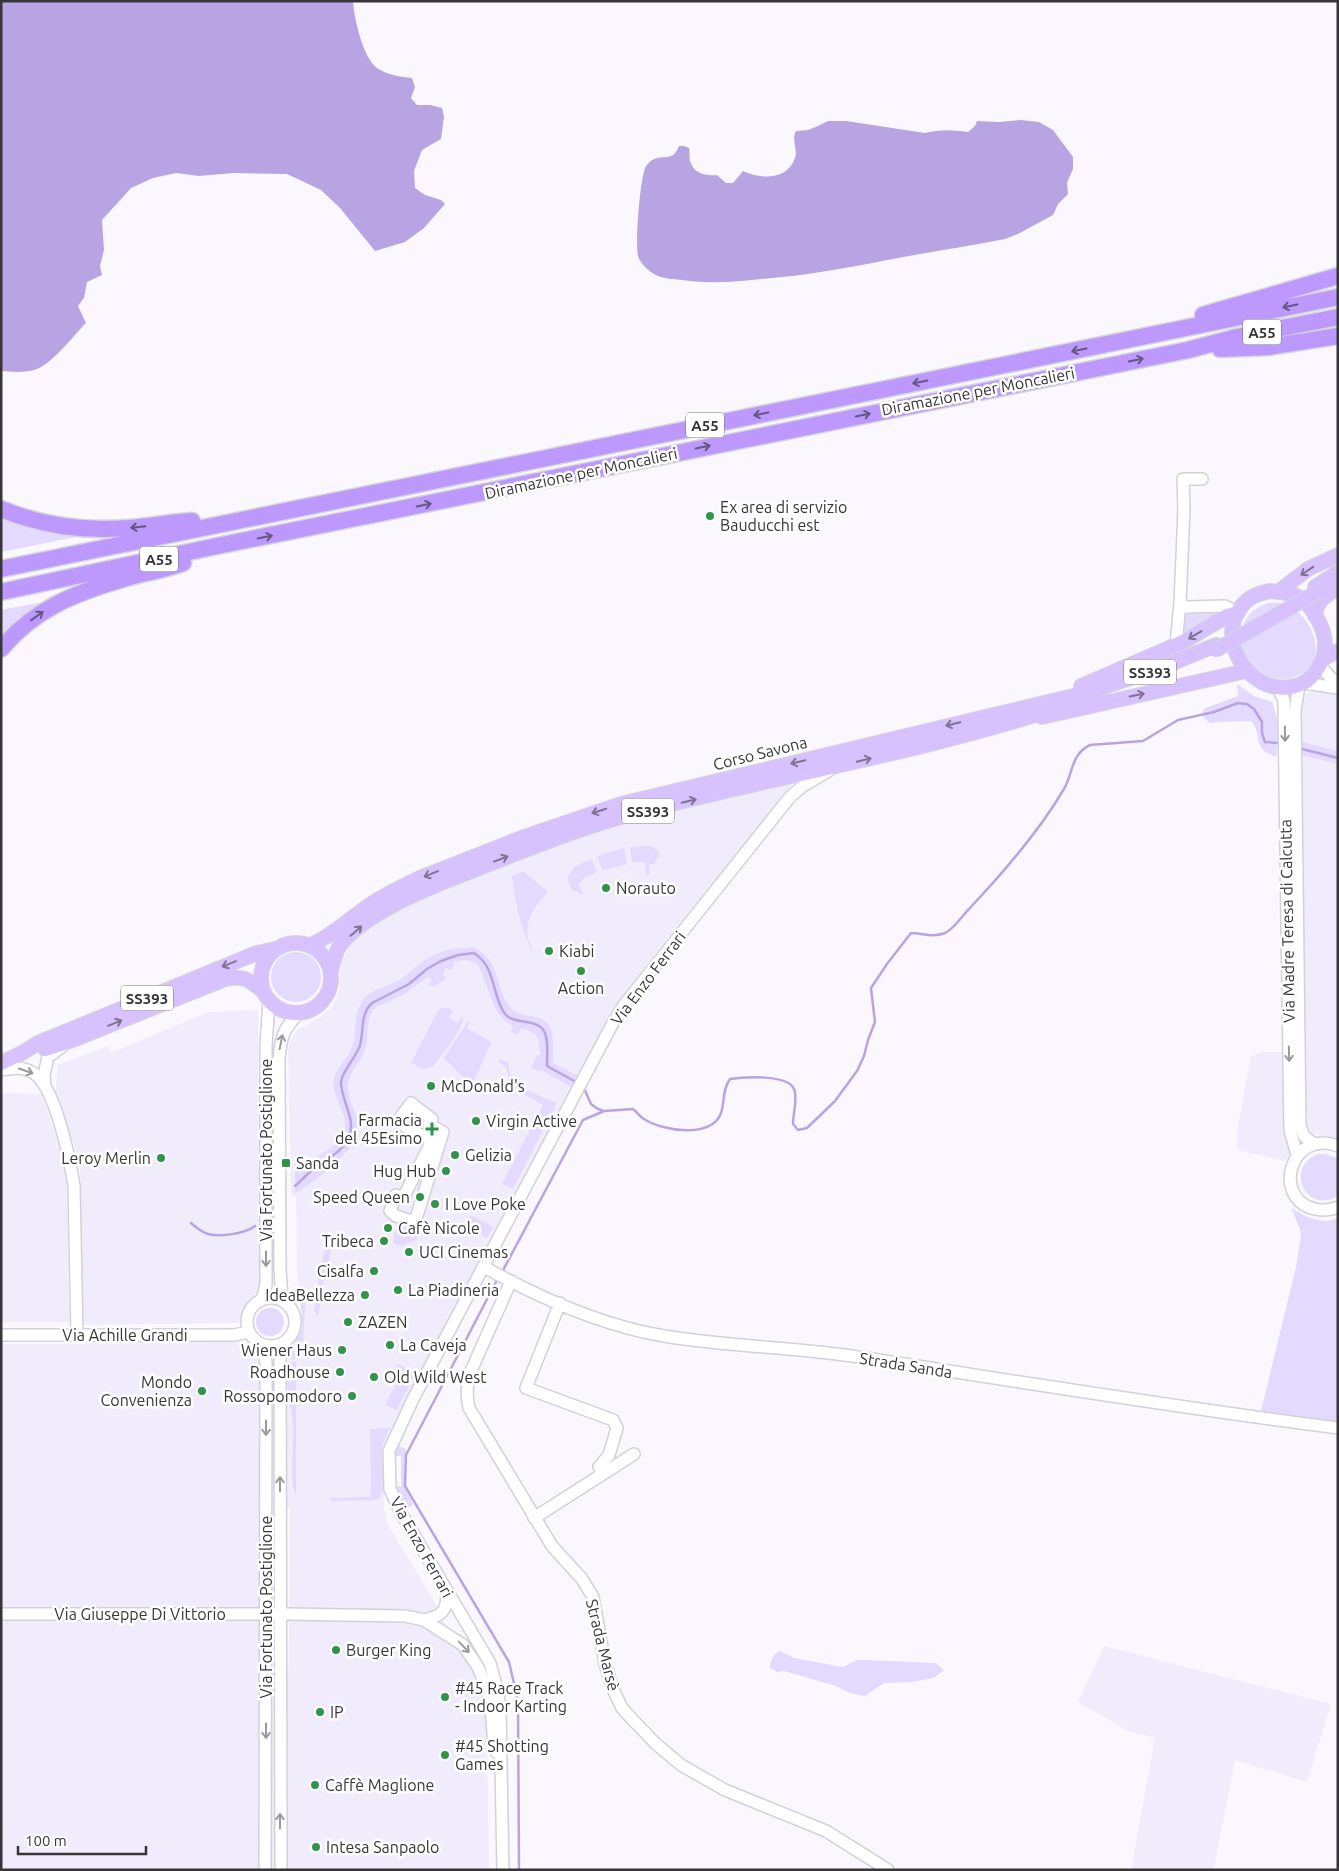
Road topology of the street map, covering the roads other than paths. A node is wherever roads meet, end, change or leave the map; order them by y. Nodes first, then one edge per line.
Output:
1 (1338, 276) edge
2 (1338, 296) edge
3 (1338, 317) edge
4 (1338, 336) edge
5 (1106, 344) junction
6 (1188, 350) junction
7 (1202, 479) dead end
8 (1, 508) edge
9 (239, 520) junction
10 (217, 546) junction
11 (1338, 555) edge
12 (1, 569) edge
13 (1338, 572) edge
14 (1338, 579) edge
15 (1338, 588) edge
16 (1317, 589) junction
17 (1, 592) edge
18 (1278, 592) junction
19 (1180, 603) junction
20 (1238, 613) junction
21 (1315, 616) junction
22 (1323, 634) junction
23 (1338, 634) edge
24 (1176, 645) junction
25 (1, 649) edge
26 (1338, 651) edge
27 (1322, 661) junction
28 (1246, 670) junction
29 (1338, 683) edge
30 (1302, 684) junction
31 (1277, 687) junction
32 (1338, 688) edge
33 (1003, 719) junction
34 (834, 768) junction
35 (311, 945) junction
36 (275, 949) junction
37 (331, 971) junction
38 (266, 996) junction
39 (299, 1013) junction
40 (70, 1041) junction
41 (22, 1054) junction
42 (1, 1063) edge
43 (1, 1070) edge
44 (45, 1086) junction
45 (411, 1103) joint
46 (1314, 1144) junction
47 (1338, 1146) edge
48 (1297, 1155) junction
49 (1338, 1207) edge
50 (484, 1267) junction
51 (505, 1278) junction
52 (262, 1300) junction
53 (282, 1300) junction
54 (560, 1303) junction
55 (249, 1332) junction
56 (1, 1335) edge
57 (77, 1335) junction
58 (262, 1345) junction
59 (280, 1345) junction
60 (1338, 1428) edge
61 (634, 1454) dead end
62 (599, 1467) dead end
63 (534, 1518) junction
64 (447, 1594) junction
65 (1, 1614) edge
66 (266, 1614) junction
67 (279, 1614) junction
68 (424, 1620) junction
69 (501, 1759) junction
70 (266, 1870) edge
71 (280, 1870) edge
72 (503, 1870) edge
73 (888, 1870) edge

1 - 5 highway
2 -> 5 highway, Diramazione per Moncalieri / A55
3 - 6 highway, Diramazione per Moncalieri / A55
4 - 6 highway
5 -> 9 highway, Diramazione per Moncalieri / A55
10 -> 6 highway, Diramazione per Moncalieri / A55
7 - 19 street
9 -> 8 highway
9 - 12 highway, Diramazione per Moncalieri / A55
10 - 17 highway, Diramazione per Moncalieri / A55
25 -> 10 highway
11 -> 18 main road
13 - 16 main road, Corso Savona / SS393
14 - 16 main road, Corso Savona / SS393
15 - 21 main road
16 - 33 main road, Corso Savona / SS393, bridge
18 - 20 main road
18 - 21 main road
19 - 20 street
19 - 24 street
20 -> 24 main road
20 - 28 main road
21 - 22 main road
22 - 23 main road
22 - 27 main road
24 - 33 main road
26 - 27 main road
27 - 29 street
27 - 30 main road
28 - 31 main road
33 -> 28 main road
30 - 31 main road
30 - 32 street
30 - 46 street, Via Madre Teresa di Calcutta
31 -> 48 street, Via Madre Teresa di Calcutta
34 -> 33 main road, Corso Savona / SS393
33 -> 35 main road, Corso Savona / SS393
37 -> 34 main road, Corso Savona / SS393
34 - 50 street, Via Enzo Ferrari
35 - 36 main road, SS393
35 - 37 main road
36 - 38 main road
36 -> 41 main road, SS393
37 - 39 main road, Corso Savona / SS393
38 - 39 main road, SS393
40 -> 38 main road, SS393
38 -> 52 street, Via Fortunato Postiglione
53 -> 39 street, Via Fortunato Postiglione
40 - 41 main road, SS393
40 - 44 street
41 - 42 main road, SS393
43 -> 44 street
44 - 57 street
45 - 45 street
46 - 47 street
46 - 48 street
48 - 49 street
50 - 51 street, Strada Sanda
50 - 64 street, Via Enzo Ferrari
51 - 54 street, Strada Sanda
51 - 63 street, Strada Marsè
52 - 53 street
52 - 55 street
53 - 59 street
54 - 60 street, Strada Sanda
54 - 62 street
55 - 57 street, Via Achille Grandi
55 - 58 street
56 - 57 street, Via Achille Grandi
58 - 59 street
58 -> 66 street, Via Fortunato Postiglione
67 -> 59 street, Via Fortunato Postiglione
61 - 63 street
63 - 73 street, Strada Marsè
64 - 68 street
64 - 69 street, Via Enzo Ferrari
65 - 66 street, Via Giuseppe Di Vittorio
66 - 67 street, Via Giuseppe Di Vittorio
66 -> 70 street, Via Fortunato Postiglione
67 - 68 street, Via Giuseppe Di Vittorio
71 -> 67 street, Via Fortunato Postiglione
68 -> 69 street
69 - 72 street, Via Enzo Ferrari

